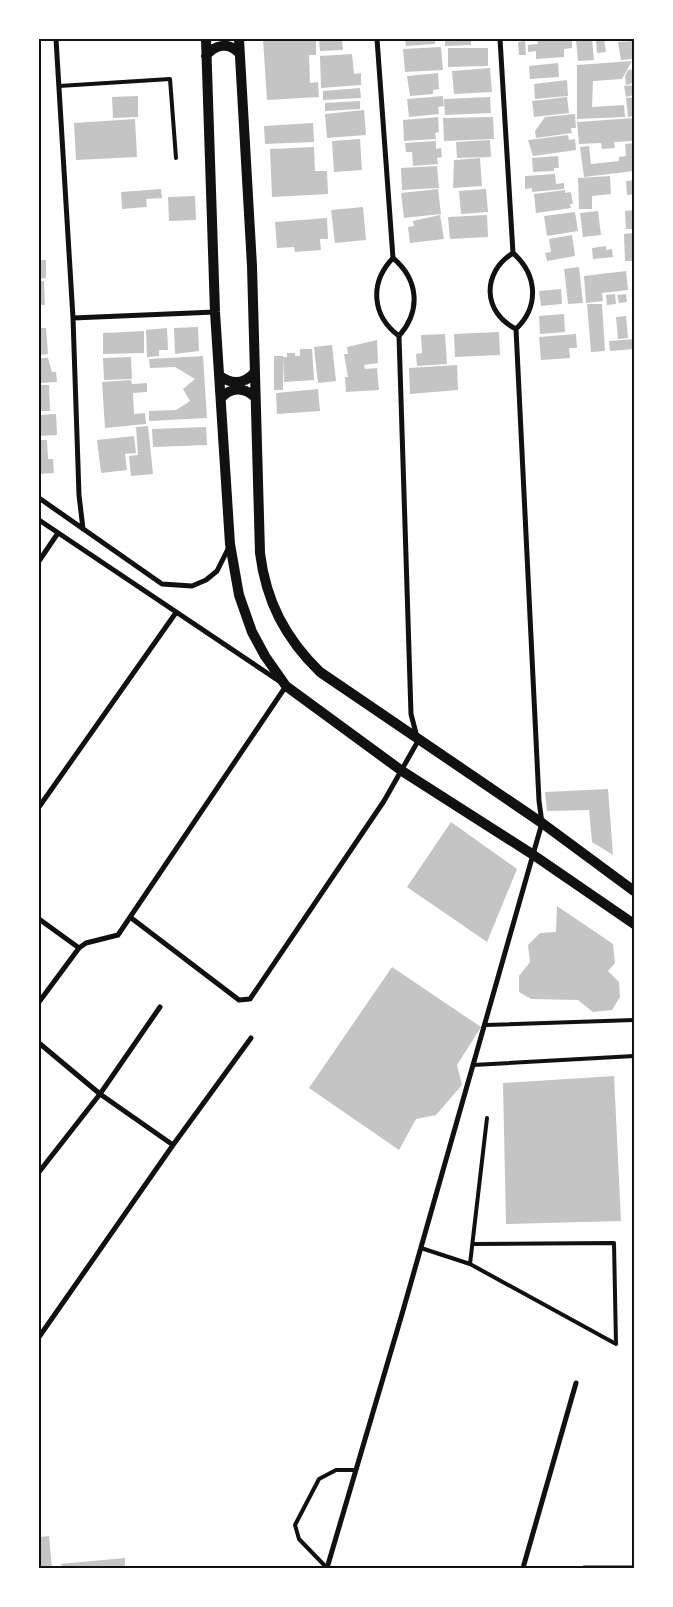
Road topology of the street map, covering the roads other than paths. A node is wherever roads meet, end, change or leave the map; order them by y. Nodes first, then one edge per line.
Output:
1 (56, 39) edge
2 (206, 39) edge
3 (239, 39) edge
4 (377, 39) edge
5 (500, 39) edge
6 (240, 53) junction
7 (206, 56) junction
8 (59, 86) junction
9 (176, 158) dead end
10 (513, 253) junction
11 (393, 258) junction
12 (215, 312) junction
13 (73, 318) junction
14 (516, 329) junction
15 (399, 336) junction
16 (254, 373) junction
17 (220, 376) junction
18 (255, 397) junction
19 (221, 398) junction
20 (39, 498) edge
21 (39, 520) edge
22 (83, 529) junction
23 (58, 533) junction
24 (230, 544) junction
25 (39, 561) edge
26 (176, 614) junction
27 (286, 686) junction
28 (418, 741) junction
29 (402, 770) junction
30 (39, 807) edge
31 (542, 824) junction
32 (532, 854) junction
33 (634, 891) edge
34 (130, 918) junction
35 (39, 920) edge
36 (634, 924) edge
37 (79, 948) junction
38 (39, 1002) edge
39 (160, 1007) dead end
40 (634, 1020) edge
41 (485, 1024) junction
42 (251, 1038) dead end
43 (39, 1043) edge
44 (634, 1056) edge
45 (473, 1065) junction
46 (100, 1094) junction
47 (487, 1118) dead end
48 (173, 1144) junction
49 (39, 1172) edge
50 (473, 1244) junction
51 (421, 1248) junction
52 (470, 1264) junction
53 (39, 1337) edge
54 (576, 1383) dead end
55 (356, 1470) junction
56 (327, 1568) edge
57 (523, 1568) edge
58 (584, 1568) edge
59 (634, 1568) edge

1 - 8 street
2 - 7 main road
3 - 6 main road
4 - 11 street
5 - 10 street
6 - 7 main road
6 - 16 main road
7 - 12 main road
8 - 9 lane
8 - 13 street
10 - 14 street
10 - 14 street
11 - 15 street
11 - 15 street
12 - 13 street
12 - 17 main road
13 - 22 street
14 - 31 street
15 - 28 street
16 - 17 main road
16 - 18 main road
17 - 19 main road
18 - 19 main road
18 - 28 main road
19 - 24 main road
20 - 22 street
21 - 23 street
22 - 24 street
23 - 25 street
23 - 26 street
24 - 27 main road
26 - 27 street
26 - 30 street
27 - 29 main road
27 - 34 street
28 - 29 street
28 - 31 main road
29 - 32 main road
29 - 34 street
31 - 32 street
31 - 33 main road
32 - 36 main road
32 - 41 street
34 - 37 street
35 - 37 street
37 - 38 street
39 - 46 street
40 - 41 lane
41 - 45 street
42 - 48 street
43 - 46 street
44 - 45 lane
45 - 51 street
46 - 48 street
46 - 49 street
47 - 50 lane
48 - 53 street
50 - 52 lane
50 - 52 lane
51 - 52 lane
51 - 55 street
54 - 57 street
55 - 56 street
55 - 56 lane
58 - 59 street

